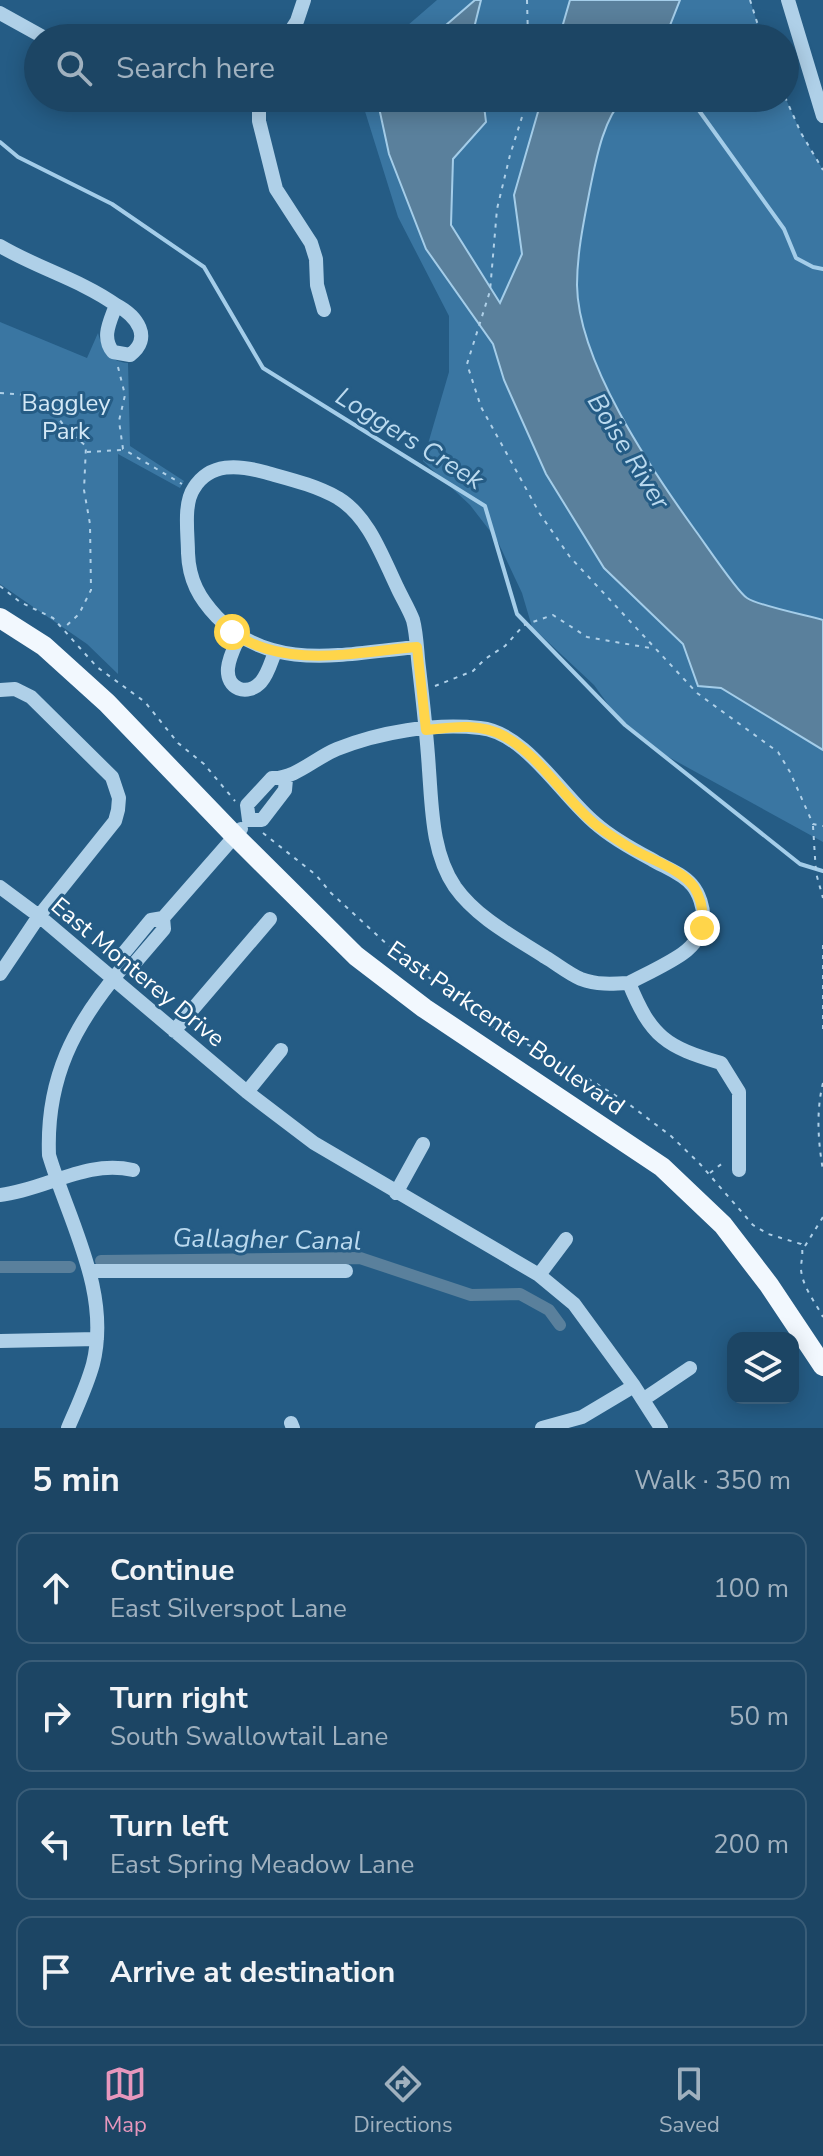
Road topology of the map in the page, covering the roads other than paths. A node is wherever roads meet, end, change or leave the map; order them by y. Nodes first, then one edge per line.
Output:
1 (304, 0) edge
2 (788, 0) edge
3 (0, 13) edge
4 (295, 24) edge
5 (795, 24) edge
6 (24, 26) edge
7 (799, 36) edge
8 (259, 112) edge
9 (823, 116) edge
10 (0, 246) edge
11 (116, 305) junction
12 (324, 310) dead end
13 (0, 618) edge
14 (239, 637) junction
15 (417, 647) junction
16 (275, 652) junction
17 (0, 690) edge
18 (426, 730) junction
19 (235, 836) junction
20 (0, 887) edge
21 (39, 916) junction
22 (270, 919) dead end
23 (0, 974) edge
24 (117, 974) junction
25 (629, 983) junction
26 (174, 1031) junction
27 (281, 1050) dead end
28 (247, 1092) junction
29 (423, 1144) dead end
30 (739, 1166) road end
31 (133, 1170) dead end
32 (57, 1180) junction
33 (396, 1193) junction
34 (0, 1195) edge
35 (566, 1239) dead end
36 (89, 1271) junction
37 (346, 1271) dead end
38 (539, 1275) junction
39 (97, 1339) junction
40 (0, 1341) edge
41 (823, 1366) edge
42 (690, 1368) dead end
43 (634, 1386) junction
44 (644, 1399) junction
45 (68, 1428) edge
46 (542, 1428) edge
47 (661, 1428) edge

1 - 4 street
2 - 5 street
3 - 6 street
7 - 9 street
8 - 12 street
10 - 11 street
11 - 11 street
13 - 19 main road, East Parkcenter Boulevard
14 - 15 street
14 - 16 street
14 - 16 street
15 - 16 street
15 - 18 street
17 - 21 street
18 - 19 street
18 - 25 street
18 - 25 street
19 - 24 street
19 - 41 main road, East Parkcenter Boulevard
20 - 21 street, East Monterey Drive
21 - 23 street
21 - 24 street, East Monterey Drive
22 - 26 street
24 - 26 street, East Monterey Drive
24 - 32 street
25 - 30 street
26 - 28 street, East Monterey Drive
27 - 28 street
28 - 33 street, East Monterey Drive
29 - 33 street
31 - 32 street
32 - 34 street
32 - 36 street
33 - 38 street, East Monterey Drive
35 - 38 street
36 - 37 street
36 - 39 street
38 - 43 street, East Monterey Drive
39 - 40 street
39 - 45 street
42 - 44 street
43 - 44 street, East Monterey Drive
43 - 46 street
44 - 47 street, East Monterey Drive

